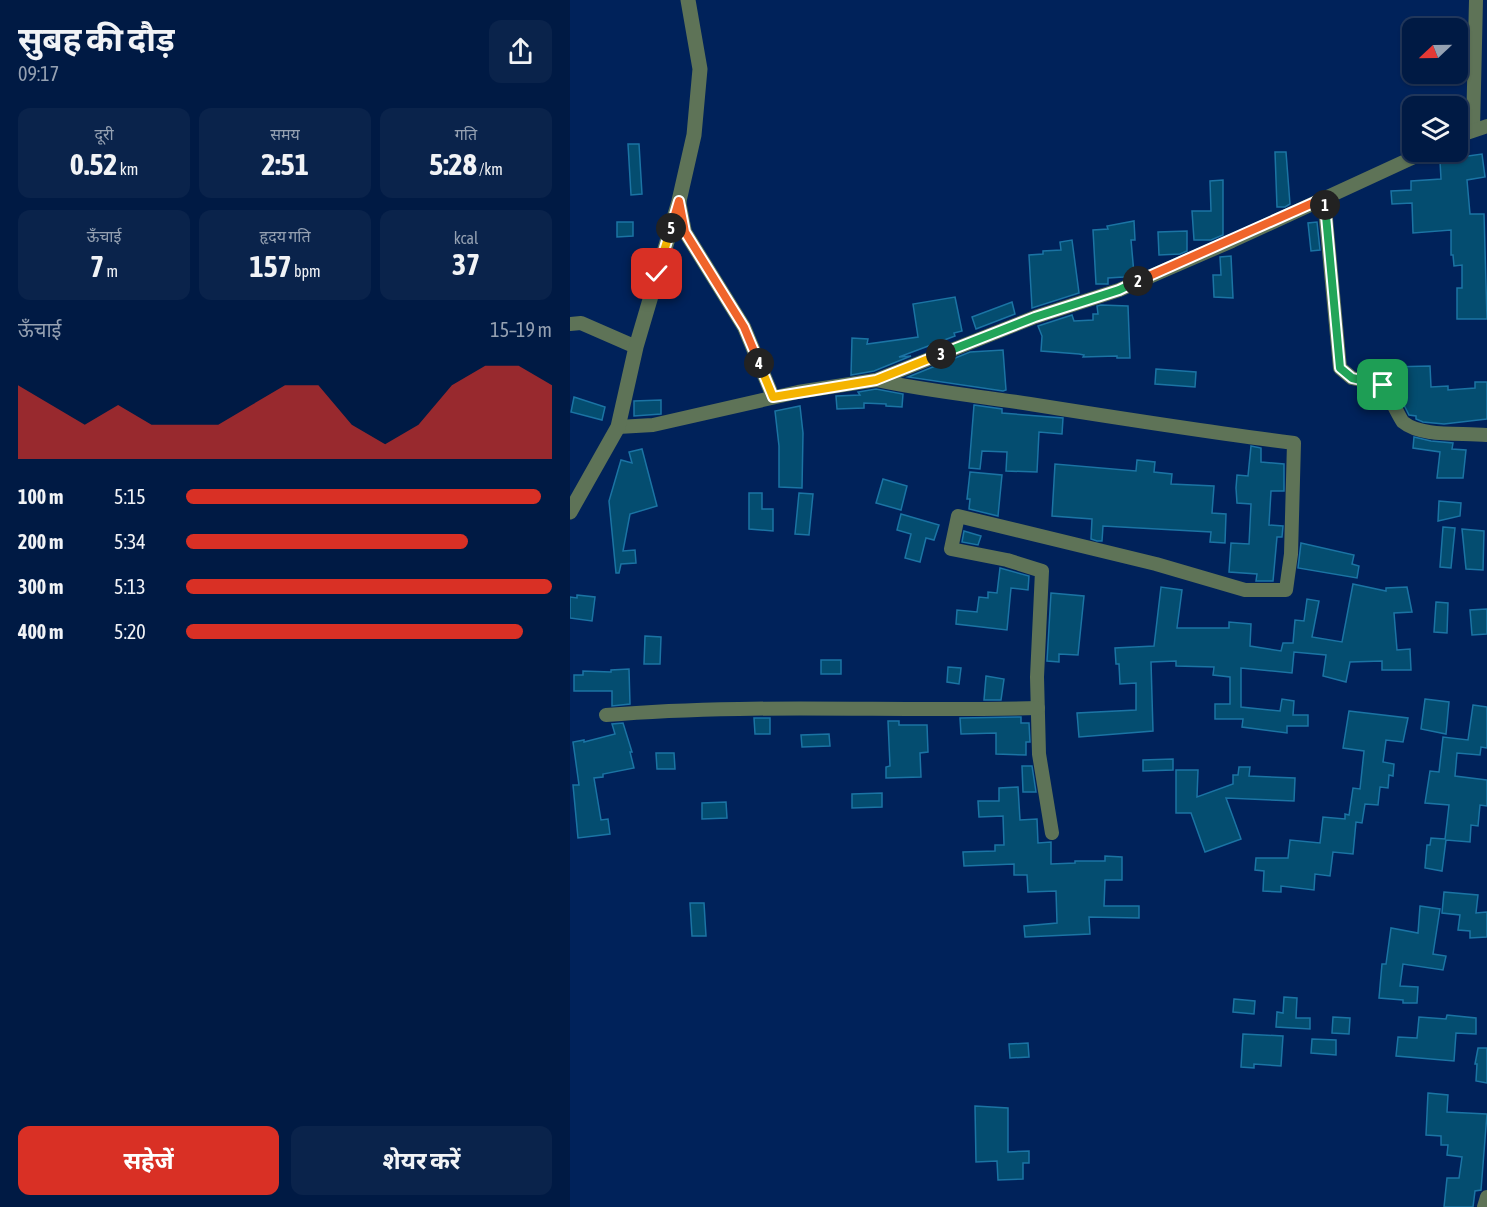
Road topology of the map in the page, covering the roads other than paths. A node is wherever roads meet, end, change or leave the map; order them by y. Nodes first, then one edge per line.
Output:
1 (688, 0) edge
2 (1476, 0) edge
3 (1487, 126) edge
4 (1473, 130) junction
5 (1468, 132) edge
6 (1403, 162) edge
7 (1324, 198) junction
8 (679, 201) junction
9 (570, 324) edge
10 (636, 347) junction
11 (876, 380) junction
12 (773, 397) junction
13 (618, 427) junction
14 (1487, 435) edge
15 (570, 512) edge
16 (1038, 708) junction
17 (606, 715) dead end
18 (1052, 833) dead end
19 (1487, 1197) edge
20 (1484, 1207) edge

1 - 8 street
2 - 4 street
3 - 4 street
4 - 5 street
6 - 7 street
7 - 11 street
7 - 14 street
8 - 10 street
8 - 12 street
9 - 10 street
10 - 13 street
11 - 12 street
11 - 16 street
12 - 13 street
13 - 15 street
16 - 17 street
16 - 18 street
19 - 20 street

